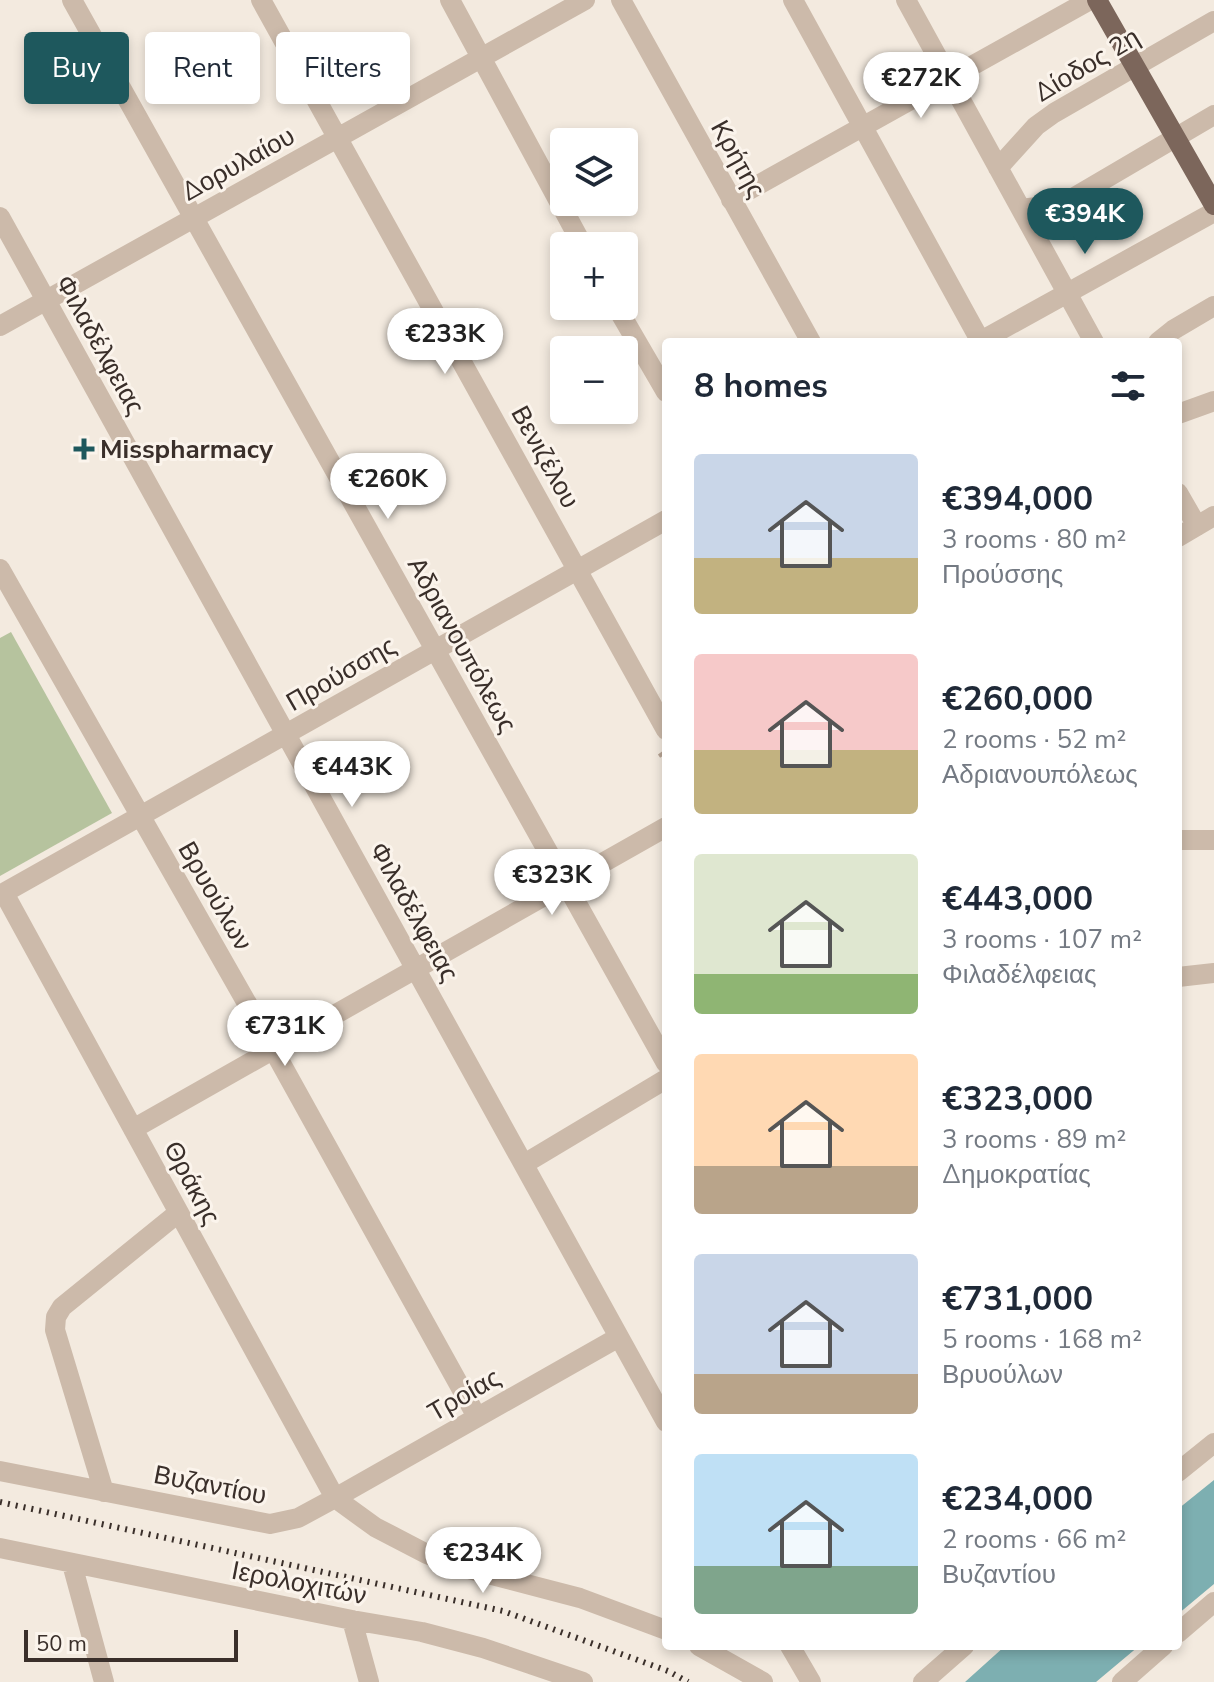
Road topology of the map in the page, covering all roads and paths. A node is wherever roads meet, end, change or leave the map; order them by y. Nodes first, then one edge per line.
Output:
1 (72, 0) edge
2 (261, 0) edge
3 (450, 0) edge
4 (585, 0) edge
5 (621, 0) edge
6 (793, 0) edge
7 (1090, 0) edge
8 (1097, 0) edge
9 (909, 1) edge
10 (1214, 21) edge
11 (481, 57) junction
12 (1135, 66) junction
13 (949, 79) junction
14 (1214, 115) edge
15 (865, 127) junction
16 (1175, 137) junction
17 (339, 138) junction
18 (998, 168) junction
19 (731, 200) junction
20 (1214, 205) edge
21 (1021, 209) junction
22 (1214, 212) edge
23 (0, 217) edge
24 (195, 218) junction
25 (575, 232) edge
26 (1068, 291) junction
27 (46, 300) junction
28 (1214, 306) edge
29 (624, 320) edge
30 (0, 326) edge
31 (809, 338) edge
32 (978, 338) edge
33 (987, 338) edge
34 (1092, 338) edge
35 (1163, 338) edge
36 (662, 385) edge
37 (1214, 401) edge
38 (1182, 413) edge
39 (1182, 497) edge
40 (1205, 521) edge
41 (662, 522) edge
42 (1182, 535) edge
43 (0, 569) edge
44 (578, 571) junction
45 (8, 601) edge
46 (436, 650) junction
47 (662, 723) edge
48 (286, 735) junction
49 (140, 816) junction
50 (662, 829) edge
51 (1182, 840) edge
52 (1214, 840) edge
53 (565, 884) junction
54 (2, 894) edge
55 (416, 969) junction
56 (1214, 973) edge
57 (1182, 977) edge
58 (273, 1049) junction
59 (662, 1056) edge
60 (662, 1081) edge
61 (133, 1129) junction
62 (524, 1164) junction
63 (178, 1213) junction
64 (619, 1337) junction
65 (662, 1415) edge
66 (477, 1417) junction
67 (1214, 1443) edge
68 (1182, 1469) edge
69 (0, 1471) edge
70 (104, 1492) junction
71 (335, 1498) junction
72 (0, 1548) edge
73 (72, 1564) junction
74 (1214, 1602) edge
75 (352, 1620) junction
76 (662, 1629) edge
77 (1182, 1630) edge
78 (706, 1650) edge
79 (959, 1650) edge
80 (1158, 1650) edge
81 (797, 1651) edge
82 (532, 1672) edge
83 (104, 1682) edge
84 (369, 1682) edge
85 (583, 1682) edge
86 (763, 1682) edge
87 (811, 1682) edge
88 (923, 1682) edge
89 (1122, 1682) edge

1 - 24 street, Αδριανουπόλεως
2 - 17 street, Βενιζέλου
3 - 11 street
4 - 11 street, Δορυλαίου
5 - 19 street, Κρήτης
6 - 15 street
7 - 13 street
8 - 12 main road
9 - 13 street
10 - 12 street, Δίοδος 2η
11 - 17 street, Δορυλαίου
11 - 25 street
12 - 16 main road
12 - 18 street, Δίοδος 2η
13 - 15 street
13 - 18 street
14 - 16 street
15 - 19 street
15 - 32 street
16 - 20 main road
16 - 21 street
17 - 24 street, Δορυλαίου
17 - 44 street, Βενιζέλου
18 - 21 street
19 - 31 street, Κρήτης
21 - 26 street
22 - 26 street
23 - 27 street, Φιλαδέλφειας
24 - 27 street, Δορυλαίου
24 - 46 street, Αδριανουπόλεως
26 - 33 street
26 - 34 street
27 - 30 street, Δορυλαίου
27 - 48 street, Φιλαδέλφειας
28 - 35 street
29 - 36 street
37 - 38 street
39 - 40 street
40 - 42 street
41 - 44 street, Προύσσης
43 - 45 street, Βρυούλων
44 - 46 street, Προύσσης
44 - 47 street, Βενιζέλου
45 - 49 street, Βρυούλων
46 - 48 street, Προύσσης
46 - 53 street, Αδριανουπόλεως
48 - 49 street, Προύσσης
48 - 55 street, Φιλαδέλφειας
49 - 54 street, Προύσσης
49 - 58 street, Βρυούλων
50 - 53 street
51 - 52 street
53 - 55 street
53 - 59 street, Αδριανουπόλεως
54 - 61 street, Θράκης
55 - 58 street
55 - 62 street, Φιλαδέλφειας
56 - 57 street
58 - 61 street
58 - 66 street, Βρυούλων
60 - 62 street
61 - 63 street, Θράκης
62 - 64 street, Φιλαδέλφειας
63 - 70 street
63 - 71 street, Θράκης
64 - 65 street, Φιλαδέλφειας
64 - 66 street, Τροίας
66 - 71 street, Τροίας
67 - 68 street
69 - 70 street, Βυζαντίου
70 - 71 street, Βυζαντίου
71 - 76 street
72 - 73 street, Ιερολοχιτών
73 - 75 street, Ιερολοχιτών
73 - 83 street
74 - 77 street
75 - 82 street, Ιερολοχιτών
75 - 84 street
78 - 86 street
79 - 88 street
80 - 89 street
81 - 87 street
82 - 85 street, Ιερολοχιτών

